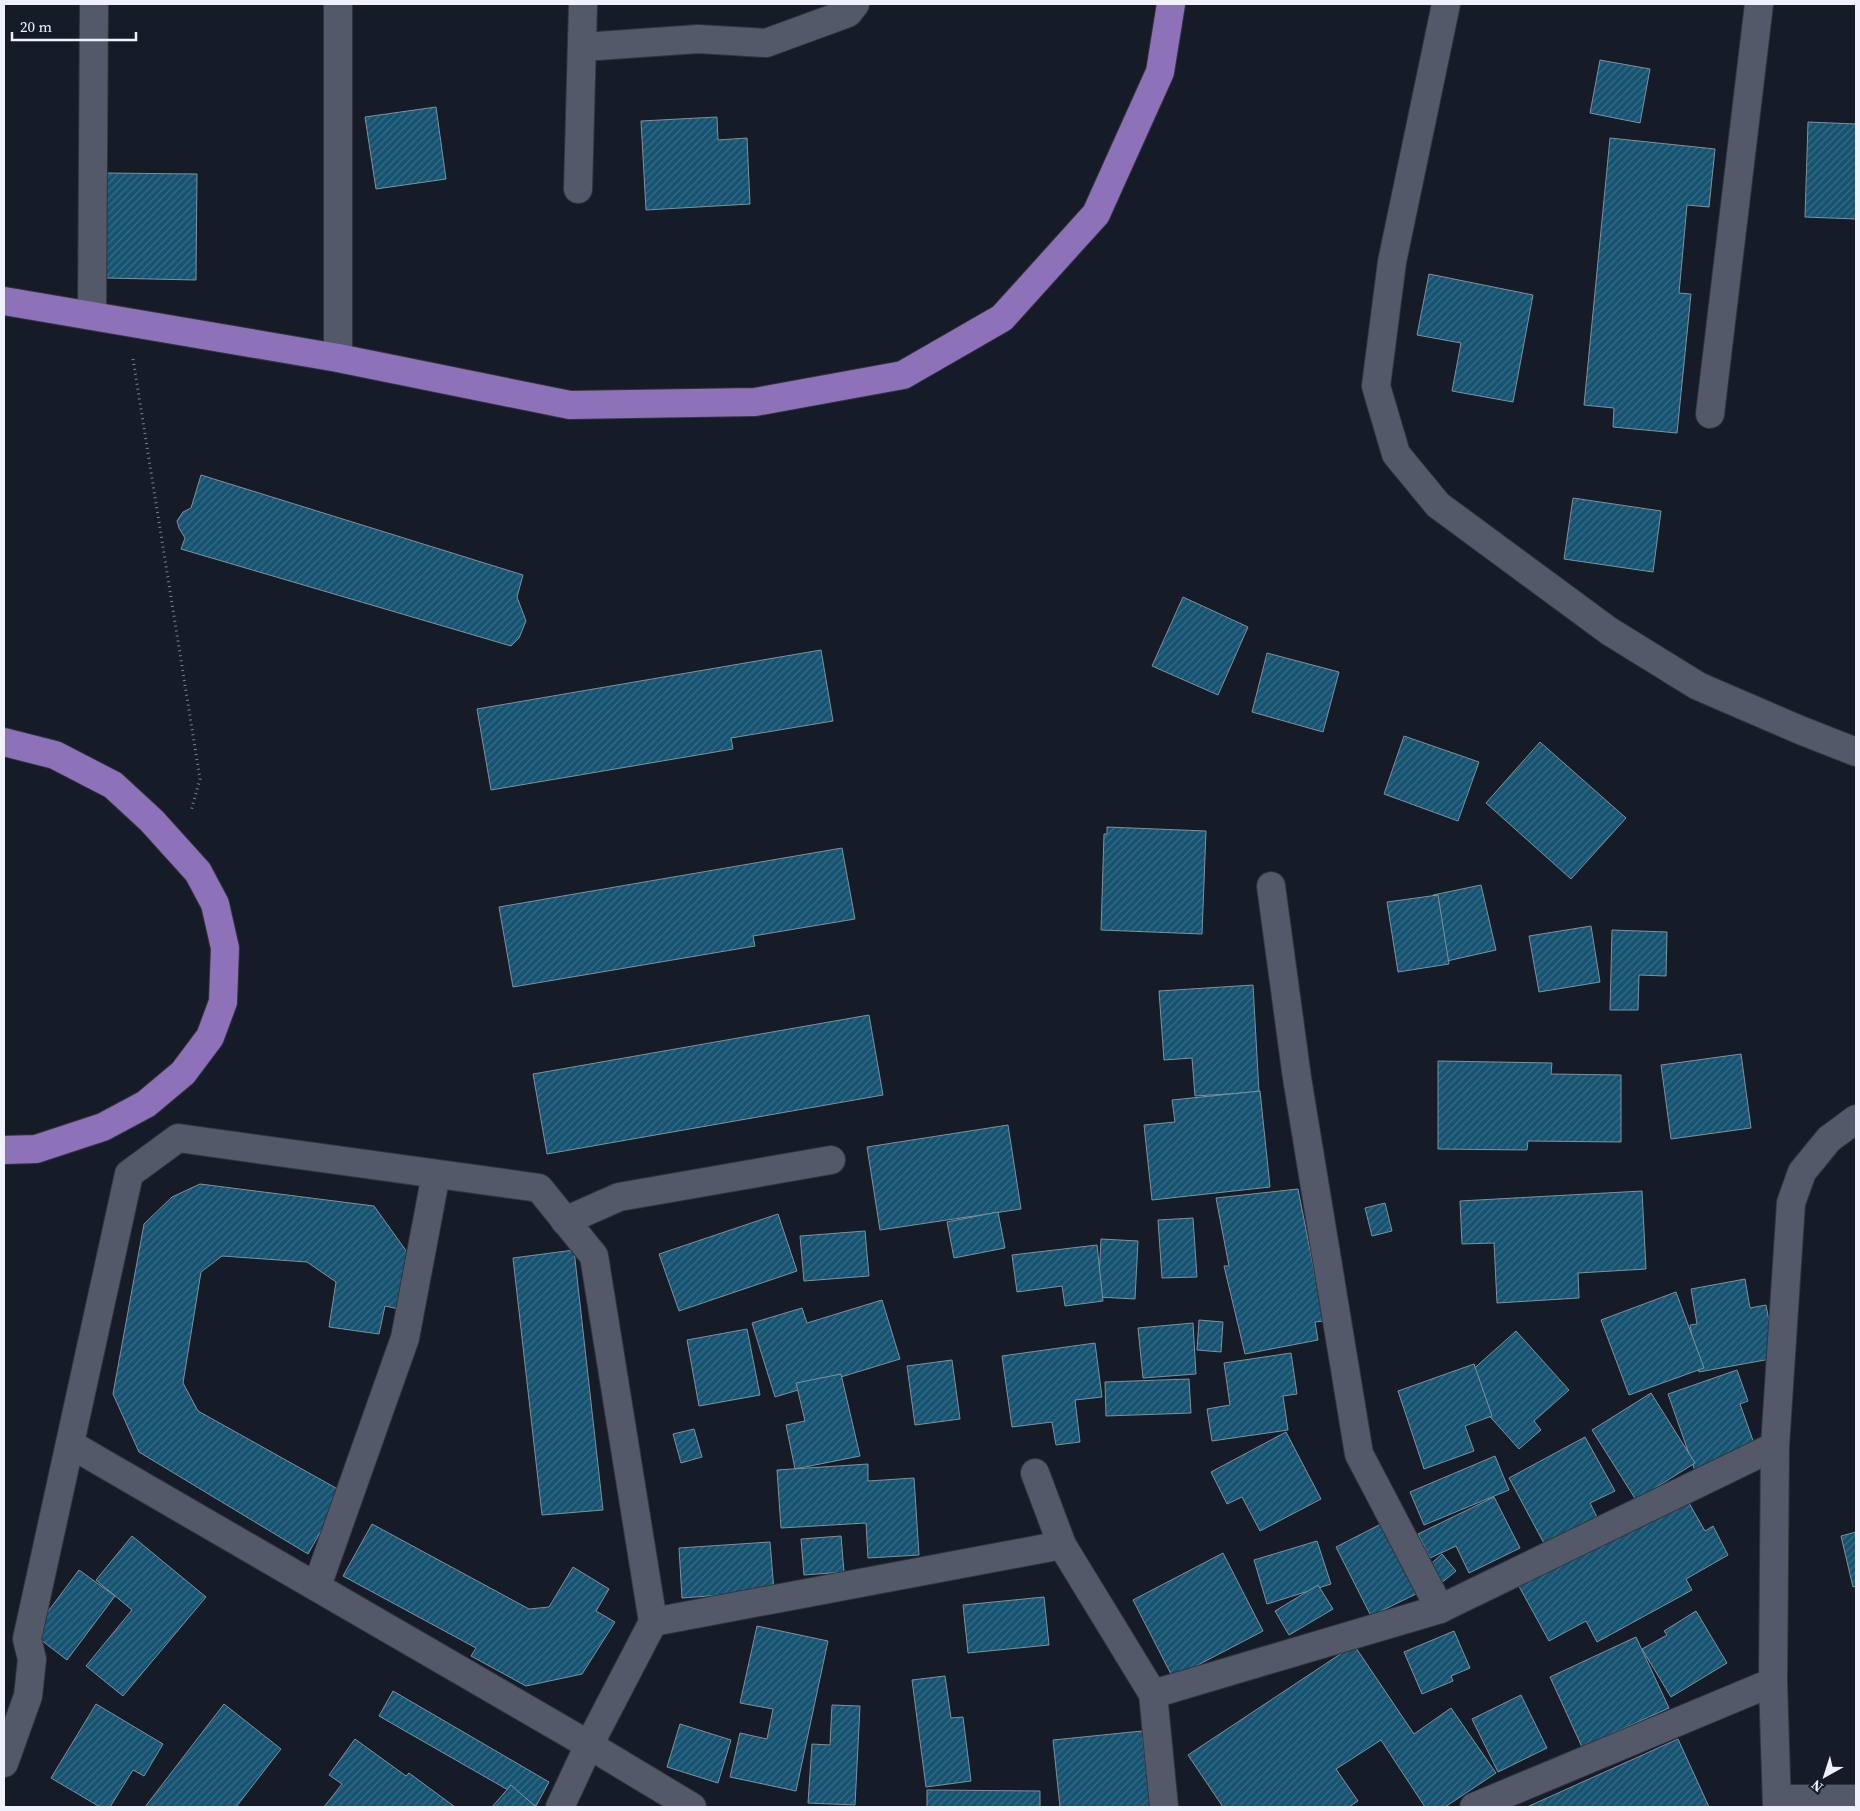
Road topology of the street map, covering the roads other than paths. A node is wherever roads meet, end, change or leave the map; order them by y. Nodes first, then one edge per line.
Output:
1 (94, 4) edge
2 (338, 4) edge
3 (583, 4) edge
4 (855, 4) edge
5 (1171, 4) edge
6 (1446, 4) edge
7 (1759, 4) edge
8 (583, 47) junction
9 (578, 189) dead end
10 (4, 301) edge
11 (92, 315) junction
12 (338, 358) junction
13 (1710, 414) dead end
14 (4, 742) edge
15 (1856, 752) edge
16 (1271, 886) dead end
17 (1856, 1119) edge
18 (4, 1150) edge
19 (831, 1160) dead end
20 (436, 1174) junction
21 (565, 1221) junction
22 (70, 1444) junction
23 (1776, 1446) junction
24 (1035, 1473) dead end
25 (1062, 1545) junction
26 (316, 1586) junction
27 (1440, 1609) junction
28 (653, 1622) junction
29 (1773, 1682) junction
30 (1153, 1694) junction
31 (589, 1745) junction
32 (4, 1763) edge
33 (1856, 1798) edge
34 (1777, 1803) edge
35 (560, 1807) edge
36 (692, 1807) edge
37 (1164, 1807) edge
38 (1474, 1807) edge

1 - 11 street
2 - 12 street
3 - 8 street
4 - 8 street
5 - 12 main road
6 - 15 street
7 - 13 street
8 - 9 street
10 - 11 main road
11 - 12 main road
14 - 18 main road
16 - 27 street
17 - 23 street
19 - 21 street
20 - 21 street
20 - 22 street
20 - 26 street
21 - 28 street
22 - 26 street
22 - 32 street
23 - 27 street
23 - 29 street
24 - 25 street
25 - 28 street
25 - 30 street
26 - 31 street
27 - 30 street
28 - 31 street
29 - 34 street
29 - 38 street
30 - 37 street
31 - 35 street
31 - 36 street
33 - 34 street

